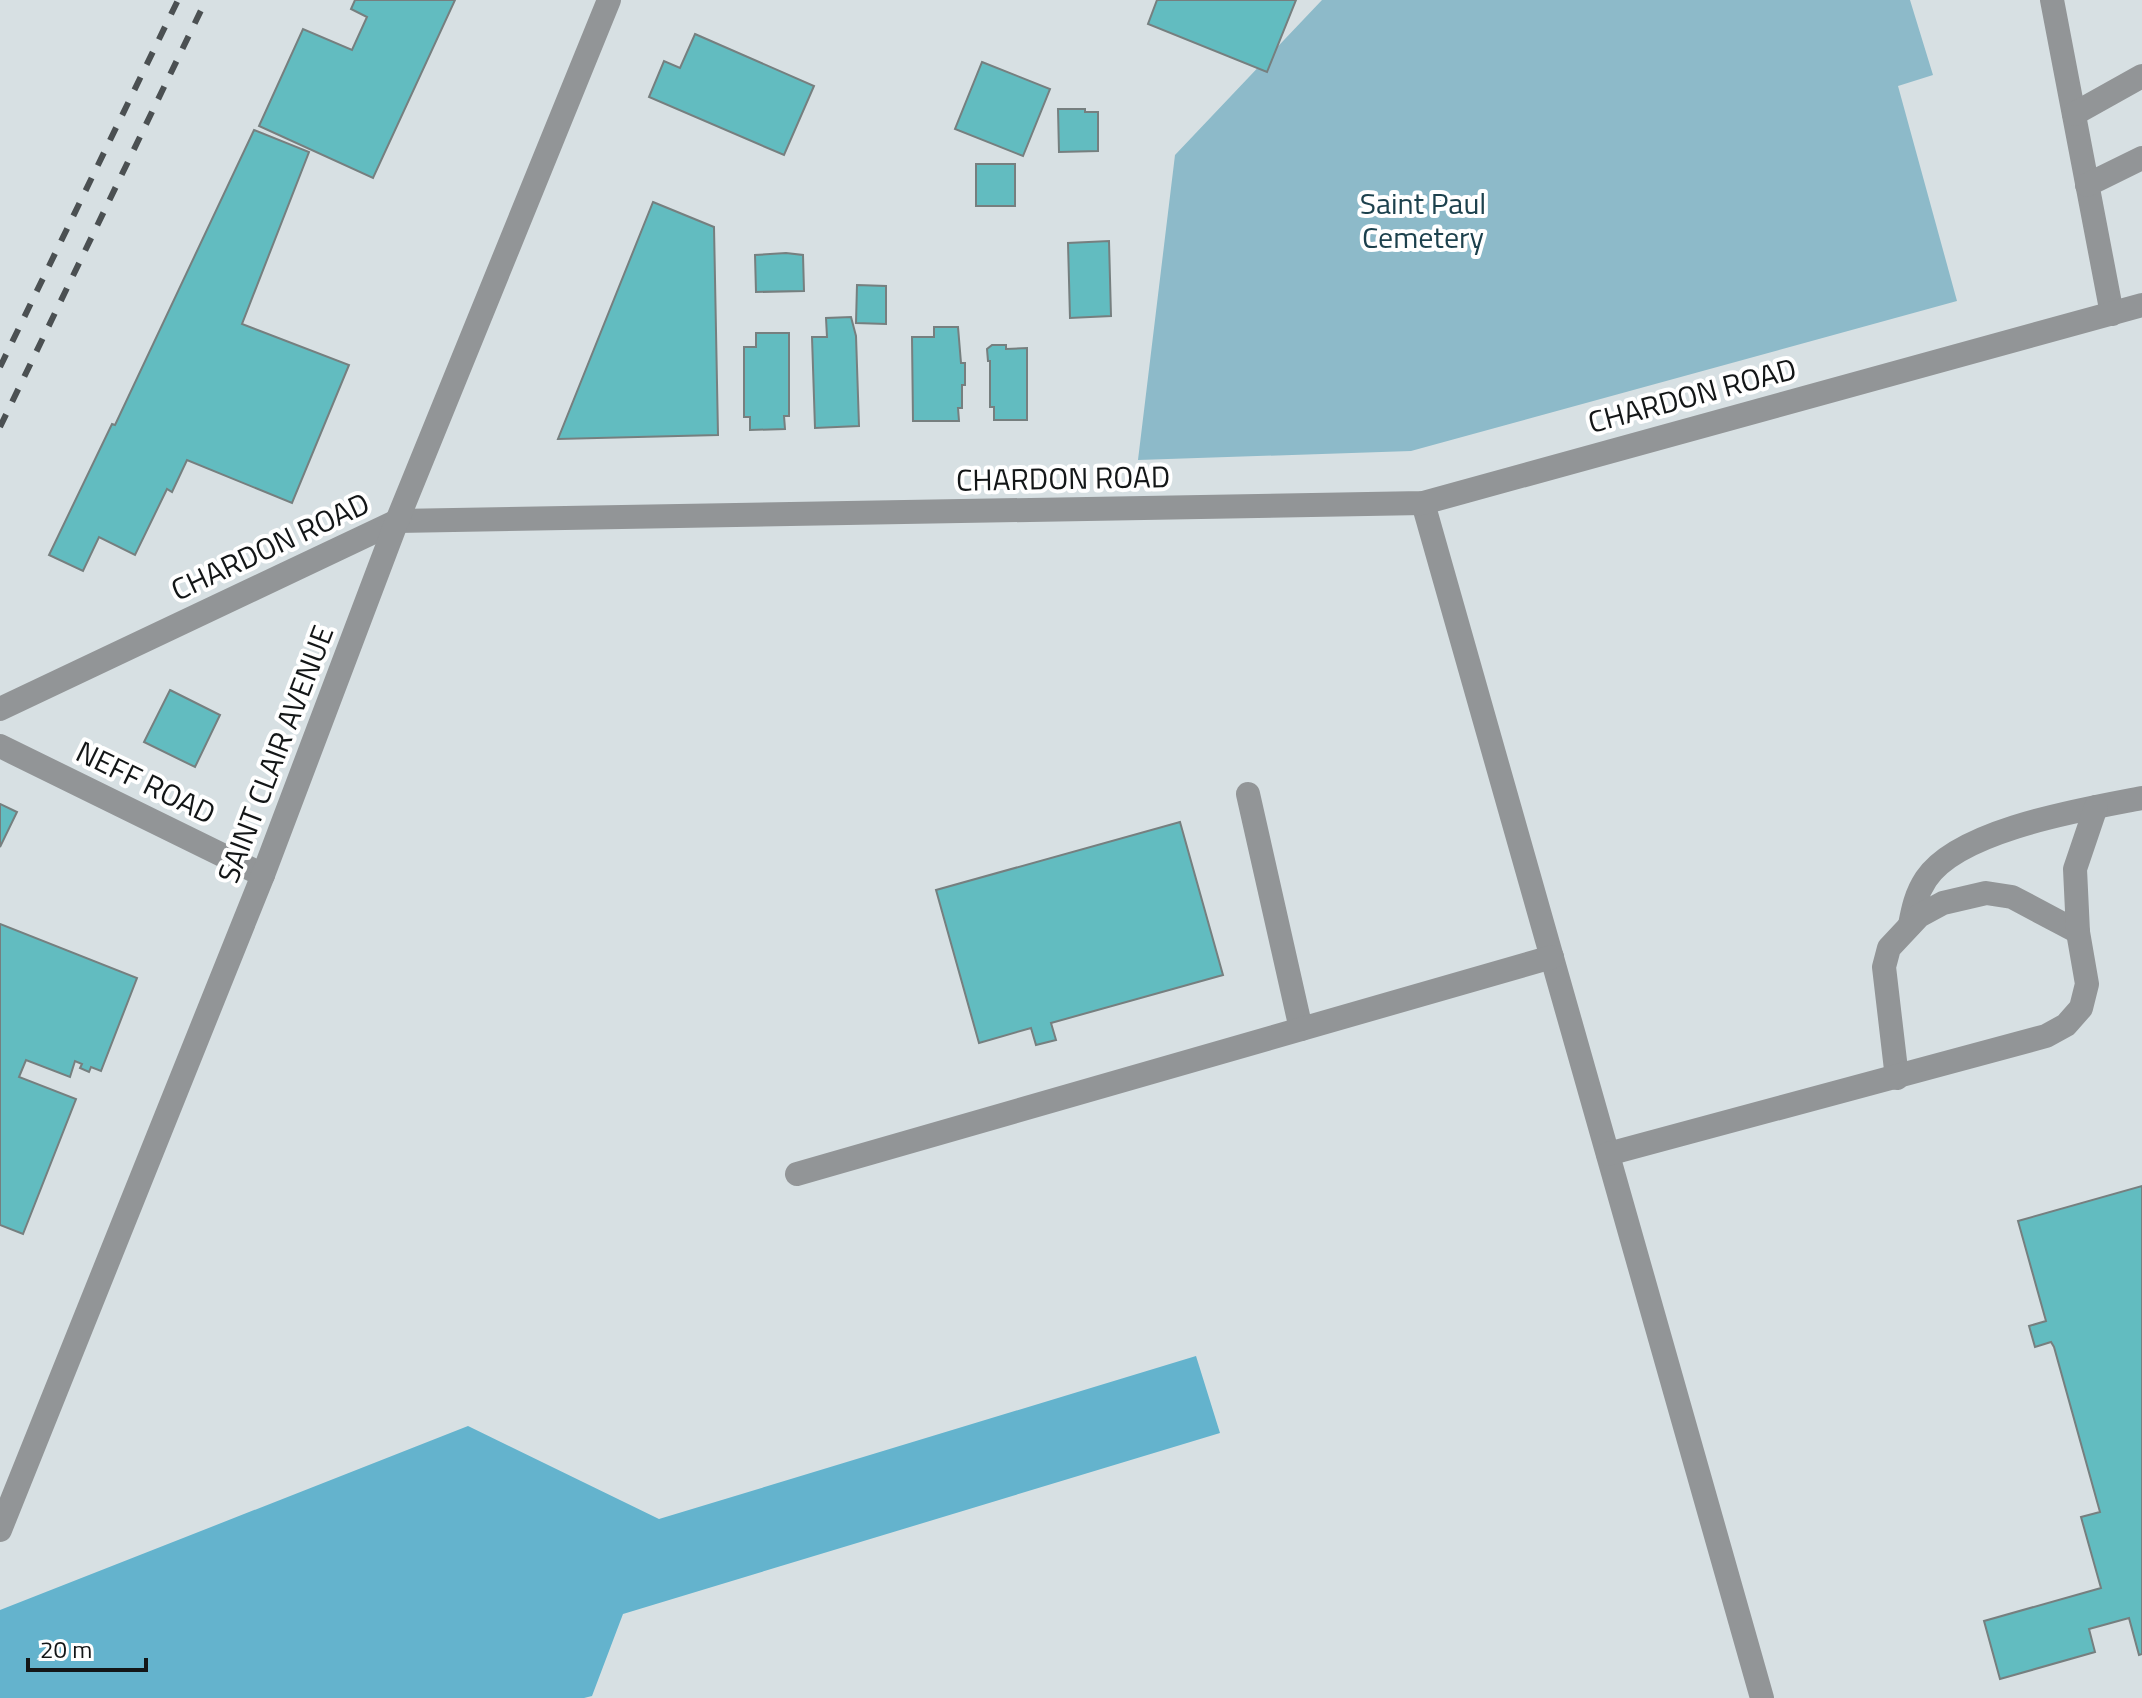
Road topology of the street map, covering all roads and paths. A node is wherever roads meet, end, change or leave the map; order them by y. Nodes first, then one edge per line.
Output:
1 (609, 0) edge
2 (2052, 0) edge
3 (2142, 76) edge
4 (2074, 114) junction
5 (2142, 158) edge
6 (2087, 185) junction
7 (2142, 305) edge
8 (2112, 314) junction
9 (1423, 503) junction
10 (397, 521) junction
11 (0, 709) edge
12 (0, 746) edge
13 (1248, 794) dead end
14 (2142, 798) edge
15 (2096, 807) junction
16 (263, 875) junction
17 (1910, 925) junction
18 (2078, 932) junction
19 (1552, 957) junction
20 (1301, 1029) junction
21 (1897, 1078) junction
22 (1608, 1154) junction
23 (797, 1174) dead end
24 (0, 1530) edge
25 (1762, 1698) edge

1 - 10 street, SAINT CLAIR AVENUE
2 - 4 street
3 - 4 street
4 - 6 street
5 - 6 street
6 - 8 street
7 - 8 street, CHARDON ROAD
8 - 9 street, CHARDON ROAD
9 - 10 street, CHARDON ROAD
9 - 19 street
10 - 11 street, CHARDON ROAD
10 - 16 street, SAINT CLAIR AVENUE
12 - 16 street, NEFF ROAD
13 - 20 street
14 - 15 street
15 - 17 street
15 - 18 street
16 - 24 street, SAINT CLAIR AVENUE
17 - 18 street
17 - 21 street
18 - 21 street
19 - 20 street
19 - 22 street
20 - 23 street
21 - 22 street
22 - 25 street

